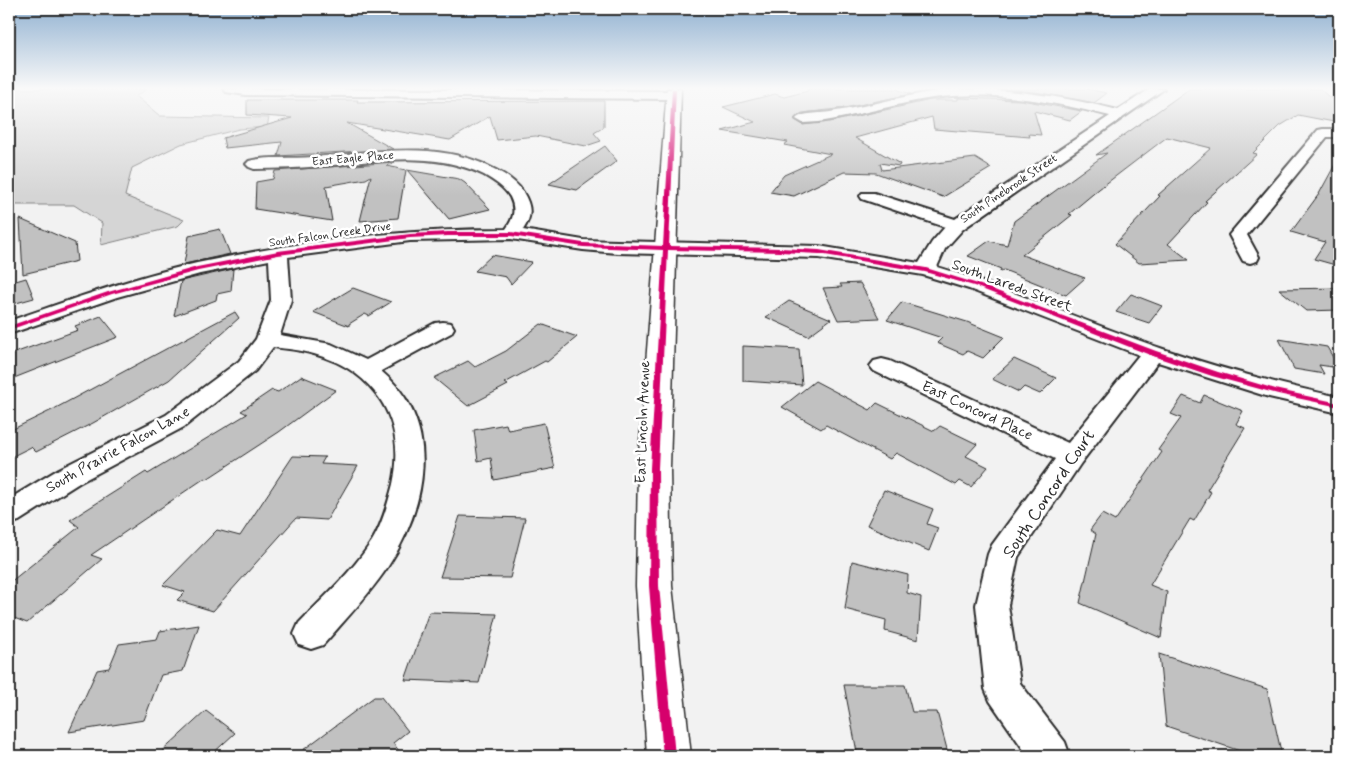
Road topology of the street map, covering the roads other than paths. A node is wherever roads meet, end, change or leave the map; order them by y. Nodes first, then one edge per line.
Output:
1 (672, 125) edge
2 (1103, 125) edge
3 (1339, 133) edge
4 (254, 164) dead end
5 (868, 196) dead end
6 (957, 225) junction
7 (511, 234) junction
8 (665, 249) junction
9 (278, 254) junction
10 (1250, 257) dead end
11 (926, 270) junction
12 (9, 328) edge
13 (444, 328) dead end
14 (267, 340) junction
15 (1153, 353) junction
16 (882, 366) dead end
17 (365, 370) junction
18 (1339, 404) edge
19 (1072, 456) junction
20 (9, 513) edge
21 (311, 634) dead end
22 (670, 756) edge
23 (1051, 756) edge

1 - 8 main road, East Lincoln Avenue
2 - 6 street, South Pinebrook Street
3 - 10 street
4 - 7 street, East Eagle Place
5 - 6 street
6 - 11 street, South Pinebrook Street
7 - 8 street, South Falcon Creek Drive
7 - 9 street, South Falcon Creek Drive
8 - 11 street, South Laredo Street
8 - 22 main road, East Lincoln Avenue
9 - 12 street, South Falcon Creek Drive
9 - 14 street, South Prairie Falcon Lane
11 - 15 street, South Laredo Street
13 - 17 street
14 - 17 street
14 - 20 street, South Prairie Falcon Lane
15 - 18 street, South Laredo Street
15 - 19 street, South Concord Court
16 - 19 street, East Concord Place
17 - 21 street
19 - 23 street, South Concord Court

